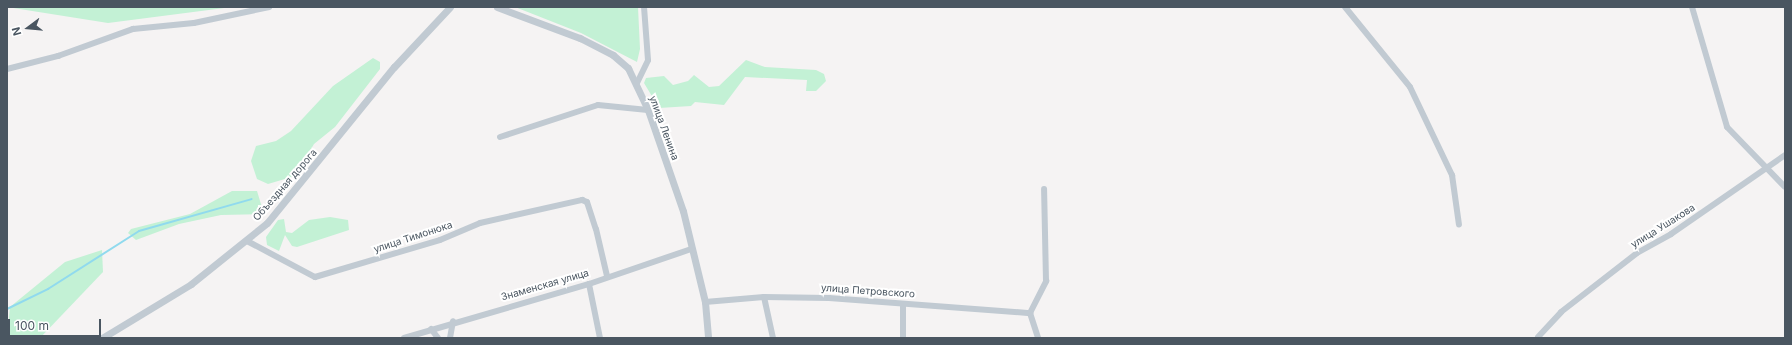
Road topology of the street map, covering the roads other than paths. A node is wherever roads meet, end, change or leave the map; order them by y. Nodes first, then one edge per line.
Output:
1 (269, 7) edge
2 (450, 7) edge
3 (497, 7) edge
4 (644, 7) edge
5 (1345, 7) edge
6 (1692, 7) edge
7 (7, 69) edge
8 (637, 83) junction
9 (648, 110) junction
10 (500, 137) dead end
11 (1785, 155) edge
12 (1767, 171) junction
13 (1785, 187) edge
14 (1044, 190) dead end
15 (1459, 225) dead end
16 (247, 241) junction
17 (691, 249) junction
18 (606, 276) junction
19 (589, 284) junction
20 (764, 297) junction
21 (705, 302) junction
22 (903, 304) junction
23 (1030, 313) junction
24 (454, 321) junction
25 (431, 328) junction
26 (1538, 337) dead end
27 (102, 338) edge
28 (404, 338) edge
29 (438, 338) edge
30 (450, 338) edge
31 (600, 338) edge
32 (708, 338) edge
33 (773, 338) edge
34 (902, 338) edge
35 (1038, 338) edge

1 - 7 street
2 - 16 street, Объездная дорога
3 - 8 street, улица Ленина
4 - 8 street
5 - 15 street
6 - 12 street
8 - 9 street, улица Ленина
9 - 10 street
9 - 17 street, улица Ленина
11 - 12 street, улица Ушакова
12 - 13 street
12 - 26 street, улица Ушакова
14 - 23 street
16 - 18 street, улица Тимонюка
16 - 27 street, Объездная дорога
17 - 18 street, Знаменская улица
17 - 21 street, улица Ленина
18 - 19 street, Знаменская улица
19 - 24 street, Знаменская улица
19 - 31 street
20 - 21 street, улица Петровского
20 - 22 street, улица Петровского
20 - 33 street
21 - 32 street, улица Ленина
22 - 23 street, улица Петровского
22 - 34 street
23 - 35 street
24 - 25 street, Знаменская улица
24 - 30 street
25 - 28 street, Знаменская улица
25 - 29 street

